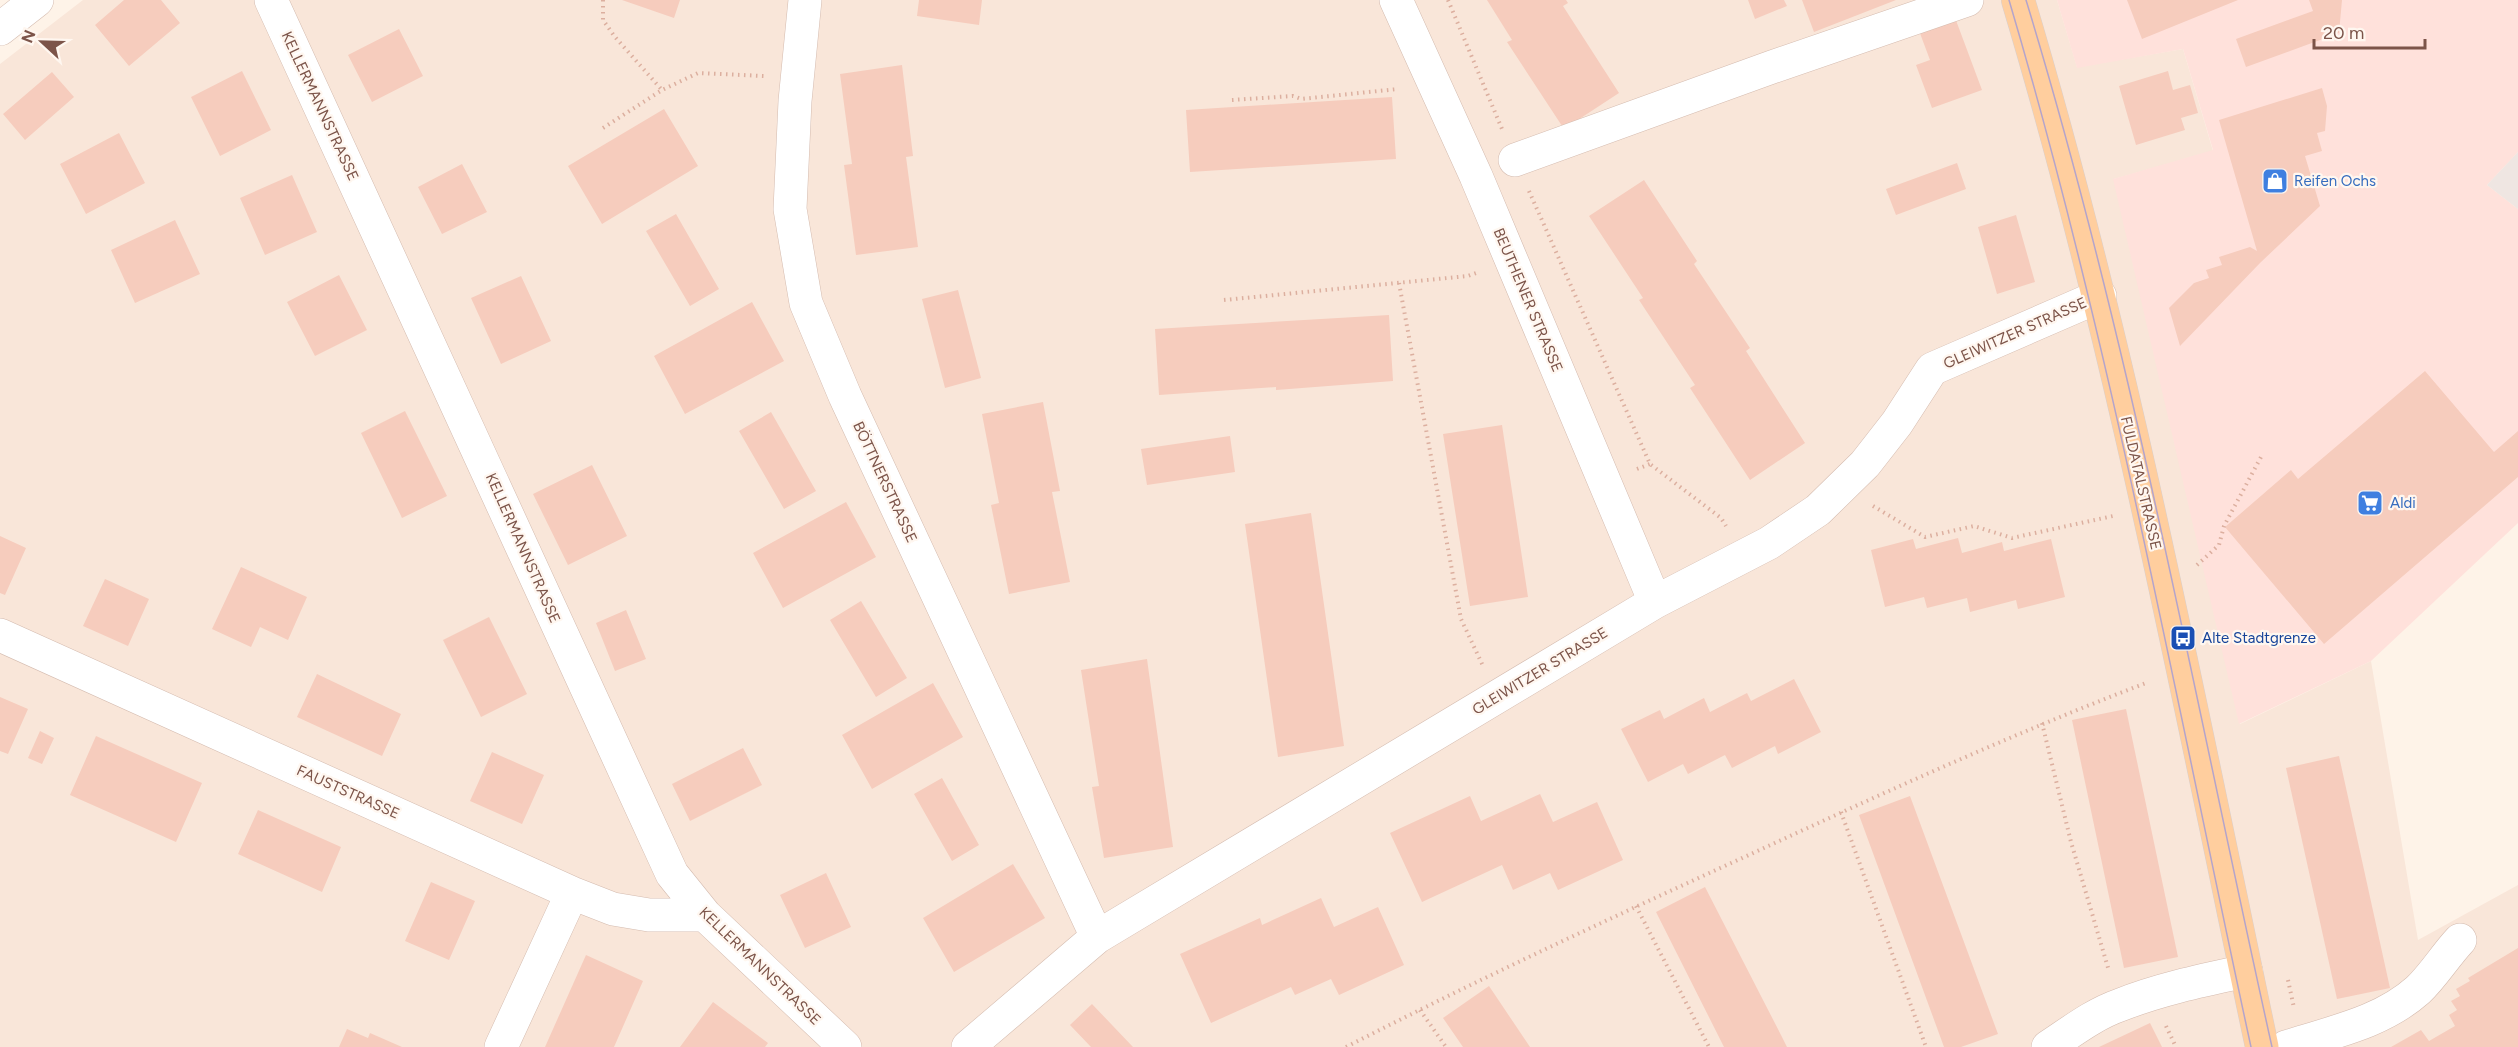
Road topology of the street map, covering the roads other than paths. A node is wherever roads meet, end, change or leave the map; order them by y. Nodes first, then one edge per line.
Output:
1 (37, 0) edge
2 (271, 0) edge
3 (805, 0) edge
4 (1396, 0) edge
5 (1967, 0) edge
6 (2018, 0) edge
7 (0, 29) edge
8 (1515, 160) road end
9 (2100, 296) junction
10 (1655, 602) junction
11 (0, 636) edge
12 (572, 893) junction
13 (705, 915) junction
14 (1097, 937) junction
15 (2460, 940) dead end
16 (2246, 971) junction
17 (501, 1047) edge
18 (845, 1047) edge
19 (968, 1047) edge
20 (2048, 1047) edge
21 (2262, 1047) edge
22 (2286, 1047) edge

1 - 7 street
2 - 13 street, KELLERMANNSTRASSE
3 - 14 street, BÖTTNERSTRASSE
4 - 10 street, BEUTHENER STRASSE
5 - 8 street
6 - 9 main road, FULDATALSTRASSE
9 - 10 street, GLEIWITZER STRASSE
9 - 16 main road, FULDATALSTRASSE
10 - 14 street, GLEIWITZER STRASSE
11 - 12 street, FAUSTSTRASSE
12 - 13 street, FAUSTSTRASSE
12 - 17 street
13 - 18 street, KELLERMANNSTRASSE
14 - 19 street, GLEIWITZER STRASSE
15 - 22 street
16 - 20 street
16 - 21 main road, FULDATALSTRASSE

